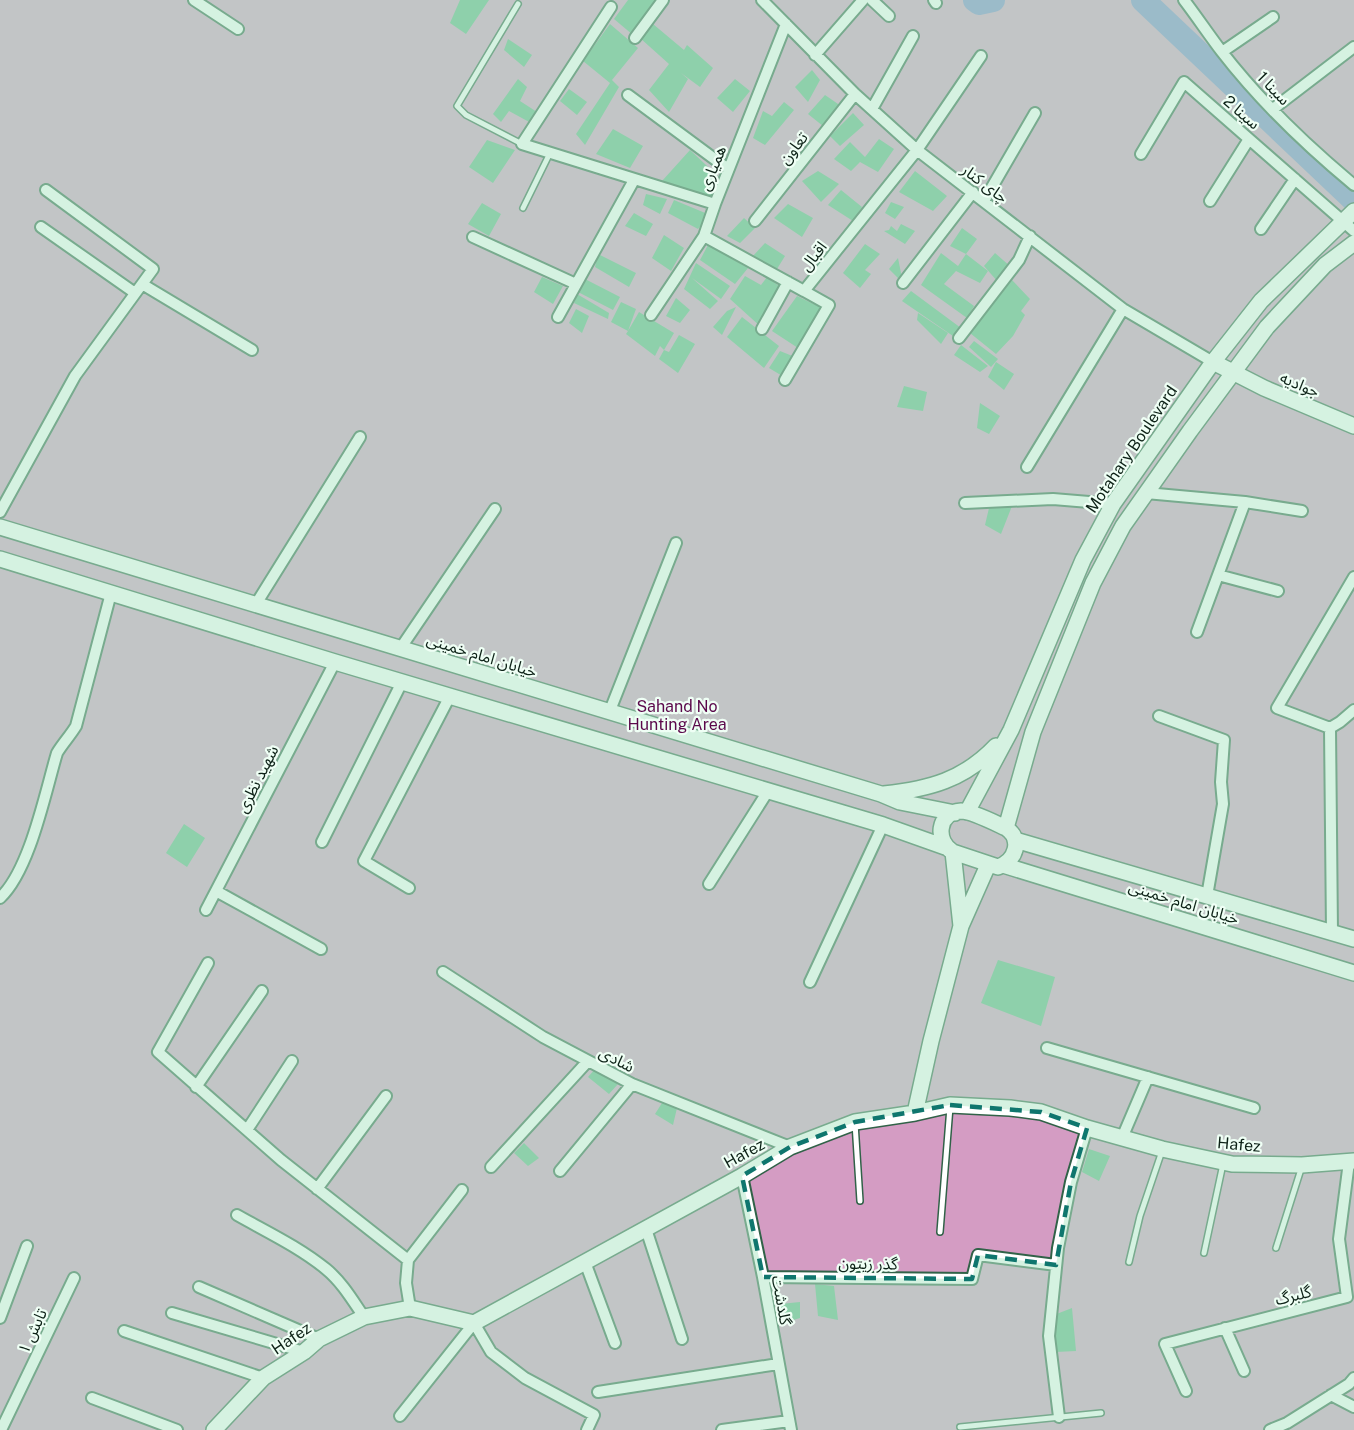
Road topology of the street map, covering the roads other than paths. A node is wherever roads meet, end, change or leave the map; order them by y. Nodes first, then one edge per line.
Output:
1 (194, 0) edge
2 (663, 0) edge
3 (863, 0) edge
4 (872, 0) edge
5 (1184, 0) edge
6 (770, 3) edge
7 (518, 4) dead end
8 (611, 7) dead end
9 (889, 16) dead end
10 (1273, 17) dead end
11 (786, 24) junction
12 (238, 29) dead end
13 (913, 36) dead end
14 (635, 38) dead end
15 (1354, 47) edge
16 (1222, 52) junction
17 (815, 55) junction
18 (981, 56) dead end
19 (855, 94) junction
20 (628, 95) dead end
21 (1273, 109) junction
22 (872, 110) junction
23 (1035, 113) dead end
24 (1249, 139) junction
25 (522, 144) junction
26 (917, 150) junction
27 (550, 153) junction
28 (1142, 154) dead end
29 (728, 168) junction
30 (1295, 179) junction
31 (634, 180) junction
32 (1354, 185) edge
33 (46, 190) dead end
34 (973, 192) junction
35 (984, 201) junction
36 (1210, 201) dead end
37 (715, 204) junction
38 (524, 208) dead end
39 (1349, 220) edge
40 (755, 221) dead end
41 (41, 227) dead end
42 (1261, 229) dead end
43 (704, 236) junction
44 (1030, 236) junction
45 (474, 237) dead end
46 (1354, 243) edge
47 (788, 282) junction
48 (903, 283) dead end
49 (576, 284) junction
50 (138, 289) junction
51 (804, 291) junction
52 (1123, 309) junction
53 (651, 315) dead end
54 (558, 317) dead end
55 (762, 329) dead end
56 (959, 338) dead end
57 (252, 350) dead end
58 (1213, 362) junction
59 (1234, 372) junction
60 (785, 380) dead end
61 (1354, 426) edge
62 (360, 437) dead end
63 (1027, 467) dead end
64 (1146, 493) junction
65 (1245, 502) junction
66 (965, 503) dead end
67 (1113, 504) junction
68 (495, 509) dead end
69 (1302, 511) dead end
70 (0, 512) edge
71 (0, 527) edge
72 (676, 543) dead end
73 (0, 559) edge
74 (1218, 575) junction
75 (1354, 577) edge
76 (1278, 591) dead end
77 (111, 593) junction
78 (256, 604) junction
79 (1197, 632) dead end
80 (400, 649) junction
81 (335, 662) junction
82 (402, 682) junction
83 (450, 696) junction
84 (1354, 710) edge
85 (609, 713) junction
86 (1159, 716) dead end
87 (1330, 728) junction
88 (1011, 730) junction
89 (768, 791) junction
90 (881, 795) junction
91 (961, 812) junction
92 (883, 825) junction
93 (1010, 834) junction
94 (322, 842) dead end
95 (949, 850) junction
96 (995, 865) junction
97 (709, 884) dead end
98 (409, 888) dead end
99 (216, 891) junction
100 (1207, 896) junction
101 (0, 898) edge
102 (206, 910) dead end
103 (961, 926) junction
104 (1332, 932) junction
105 (1354, 939) edge
106 (321, 949) dead end
107 (208, 963) dead end
108 (443, 972) dead end
109 (1354, 973) edge
110 (810, 982) dead end
111 (262, 991) dead end
112 (1047, 1048) dead end
113 (292, 1061) dead end
114 (588, 1061) junction
115 (1148, 1077) junction
116 (632, 1084) junction
117 (196, 1087) junction
118 (386, 1096) dead end
119 (950, 1105) junction
120 (1254, 1108) dead end
121 (915, 1113) junction
122 (855, 1122) junction
123 (1088, 1128) junction
124 (247, 1130) junction
125 (1122, 1138) junction
126 (790, 1147) junction
127 (1162, 1149) junction
128 (1351, 1161) edge
129 (1223, 1162) junction
130 (1302, 1165) junction
131 (491, 1167) dead end
132 (560, 1171) dead end
133 (742, 1176) junction
134 (317, 1189) junction
135 (462, 1190) dead end
136 (860, 1201) dead end
137 (237, 1215) dead end
138 (646, 1229) junction
139 (940, 1232) dead end
140 (27, 1246) dead end
141 (1276, 1248) dead end
142 (1204, 1253) dead end
143 (408, 1260) junction
144 (585, 1262) junction
145 (1129, 1262) dead end
146 (1056, 1264) junction
147 (763, 1277) junction
148 (74, 1278) dead end
149 (199, 1287) dead end
150 (410, 1308) junction
151 (172, 1313) dead end
152 (364, 1317) junction
153 (0, 1318) edge
154 (474, 1323) junction
155 (1225, 1328) junction
156 (124, 1331) dead end
157 (319, 1339) junction
158 (682, 1339) dead end
159 (615, 1343) dead end
160 (304, 1352) junction
161 (778, 1364) junction
162 (1244, 1371) dead end
163 (263, 1378) junction
164 (1354, 1378) edge
165 (1186, 1391) dead end
166 (598, 1392) dead end
167 (1331, 1395) junction
168 (92, 1398) dead end
169 (1354, 1407) edge
170 (1101, 1413) dead end
171 (400, 1416) dead end
172 (1059, 1417) junction
173 (790, 1425) edge
174 (960, 1427) dead end
175 (1, 1430) edge
176 (177, 1430) edge
177 (214, 1430) edge
178 (587, 1430) edge
179 (722, 1430) edge
180 (1270, 1430) edge

1 - 12 street
2 - 14 street
3 - 17 street
4 - 9 street
5 - 16 street, سینا 1
6 - 11 street, چای کنار
7 - 25 lane
8 - 25 street
10 - 16 street
11 - 17 street, چای کنار
11 - 29 street, همیاری
13 - 22 street
15 - 21 street
16 - 21 street, سینا 1
17 - 19 street, چای کنار
18 - 26 street, اقبال
19 - 22 street, چای کنار
19 - 40 street, تعاون
20 - 29 street
21 - 32 street, سینا 1
22 - 26 street, چای کنار
23 - 35 street
24 - 28 street, سینا 2
24 - 30 street, سینا 2
24 - 36 street
25 - 27 street
26 - 34 street, چای کنار
26 - 51 street, اقبال
27 - 31 street
27 - 38 lane
29 - 37 street, همیاری
30 - 39 street, سینا 2
30 - 42 street
31 - 37 street
31 - 49 street
33 - 50 street
34 - 35 street, چای کنار
34 - 48 street
35 - 44 street, چای کنار
37 - 43 street, همیاری
39 - 58 main road, Motahary Boulevard
41 - 50 street
43 - 47 street, اقبال
43 - 53 street, همیاری
44 - 52 street, چای کنار
44 - 56 street
45 - 49 street
46 - 59 main road
47 - 51 street, اقبال
47 - 55 street
49 - 54 street
50 - 57 street
50 - 70 street
51 - 60 street
52 - 58 street, چای کنار
52 - 63 street
58 - 59 main road, جوادیه
58 - 67 main road, Motahary Boulevard
59 - 61 main road, جوادیه
59 - 64 main road
62 - 78 street
64 - 65 street
64 - 93 main road
65 - 69 street
65 - 74 street
66 - 67 street
67 - 88 main road, Motahary Boulevard
68 - 80 street
71 - 78 main road, خیابان امام خمینی
72 - 85 street
73 - 77 main road
74 - 76 street
74 - 79 street
75 - 87 street
77 - 81 main road
77 - 101 street
78 - 80 main road, خیابان امام خمینی
80 - 85 main road, خیابان امام خمینی
81 - 82 main road
81 - 99 street, شهید نظری
82 - 83 main road
82 - 94 street
83 - 89 main road
83 - 98 street
84 - 87 street
85 - 90 main road, خیابان امام خمینی
86 - 100 street
87 - 104 street
88 - 90 main road
88 - 91 main road, Motahary Boulevard
89 - 92 main road
89 - 97 street
90 - 91 main road, خیابان امام خمینی
91 - 93 main road, خیابان امام خمینی
91 - 95 main road, Motahary Boulevard
92 - 95 main road
92 - 110 street
93 - 96 main road
93 - 100 main road, خیابان امام خمینی
95 - 96 main road, خیابان امام خمینی
95 - 103 main road
96 - 103 main road
96 - 109 main road, خیابان امام خمینی
99 - 102 street, شهید نظری
99 - 106 street
100 - 104 main road, خیابان امام خمینی
103 - 121 main road
104 - 105 main road, خیابان امام خمینی
107 - 117 street
108 - 114 street, شادی
111 - 117 street
112 - 115 street
113 - 124 street
114 - 116 street, شادی
114 - 131 street
115 - 120 street
115 - 125 street
116 - 126 street, شادی
116 - 132 street
117 - 124 street
118 - 134 street
119 - 121 main road, Hafez
119 - 123 main road, Hafez
119 - 139 lane
121 - 122 main road, Hafez
122 - 126 main road, Hafez
122 - 136 lane
123 - 125 main road, Hafez
123 - 146 street
124 - 134 street
125 - 127 main road, Hafez
126 - 133 main road, Hafez
127 - 129 main road, Hafez
127 - 145 lane
128 - 130 main road, Hafez
128 - 155 street, گلبرگ
129 - 130 main road, Hafez
129 - 142 lane
130 - 141 lane
133 - 138 main road, Hafez
133 - 147 street, گلدشت
134 - 143 street
135 - 143 street
137 - 152 street
138 - 144 main road, Hafez
138 - 158 street
140 - 153 street
143 - 150 street
144 - 154 main road, Hafez
144 - 159 street
146 - 147 street, گذر زیتون
146 - 172 street
147 - 161 street, گلدشت
148 - 175 street, تابش ۱
149 - 157 street
150 - 152 main road, Hafez
150 - 154 main road, Hafez
151 - 160 street
152 - 157 main road, Hafez
154 - 171 street
154 - 178 street
155 - 162 street
155 - 165 street, گلبرگ
156 - 163 street
157 - 160 main road, Hafez
160 - 163 main road, Hafez
161 - 166 street
161 - 173 street, گلدشت
163 - 177 main road, Hafez
164 - 167 street
167 - 169 street
167 - 180 street
168 - 176 street
170 - 172 lane
172 - 174 lane
173 - 179 street

